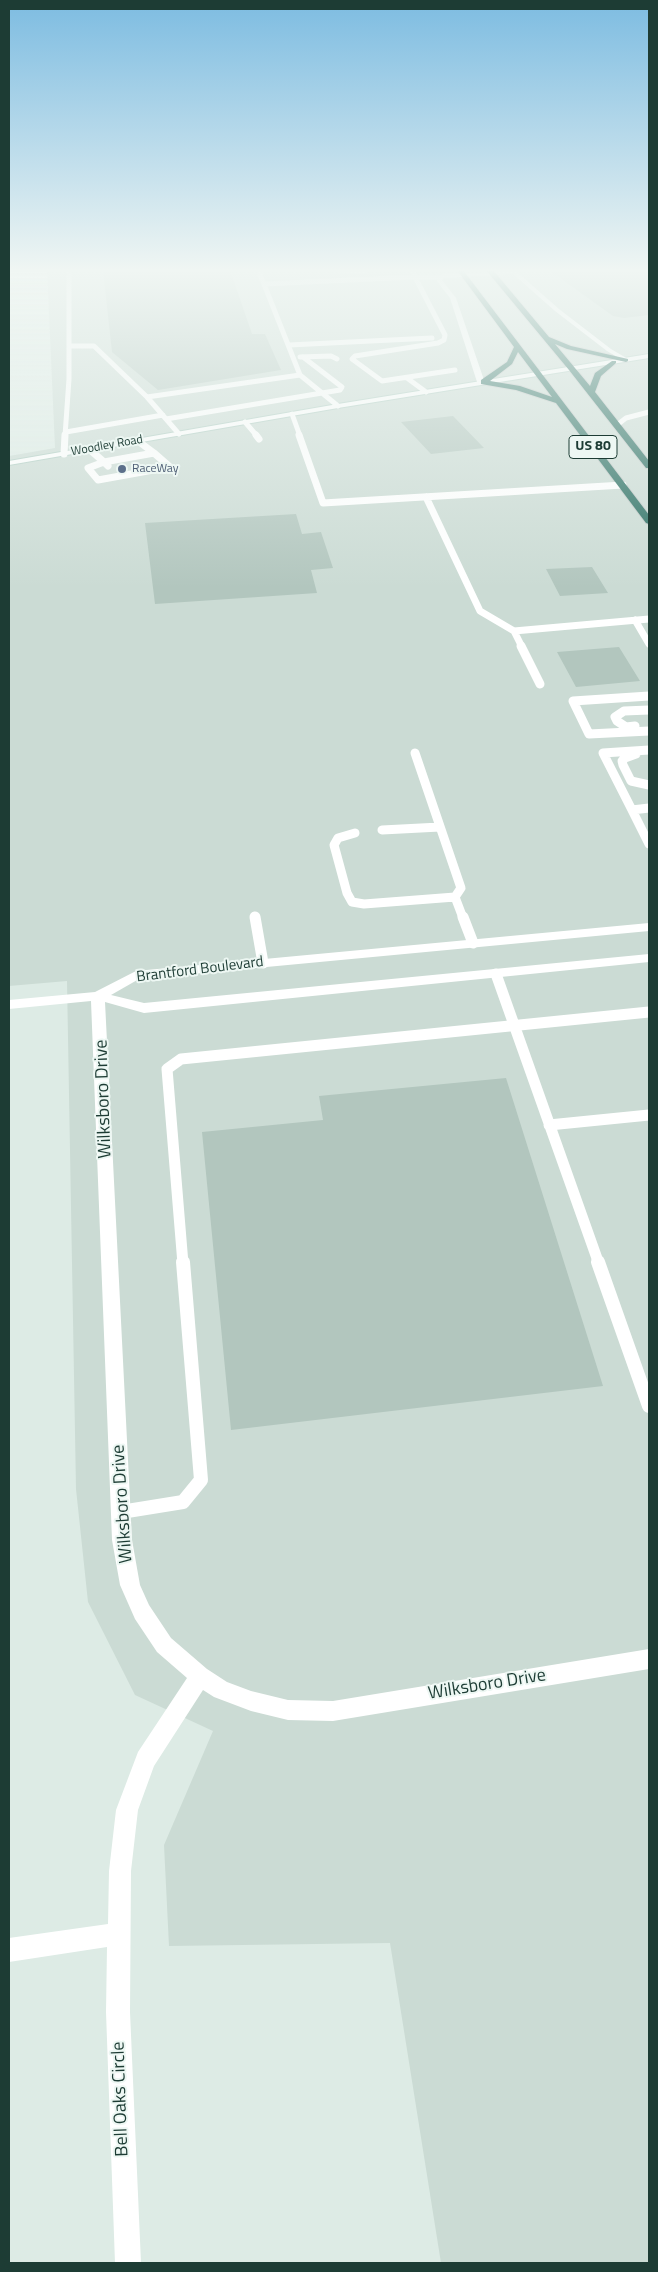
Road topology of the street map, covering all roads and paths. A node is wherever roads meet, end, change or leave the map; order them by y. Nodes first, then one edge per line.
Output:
1 (68, 376) edge
2 (125, 376) edge
3 (293, 376) edge
4 (301, 376) edge
5 (328, 376) edge
6 (375, 376) edge
7 (419, 376) edge
8 (480, 376) edge
9 (491, 376) edge
10 (523, 376) edge
11 (539, 376) edge
12 (578, 376) edge
13 (598, 376) edge
14 (407, 378) junction
15 (482, 382) junction
16 (426, 392) junction
17 (591, 392) junction
18 (321, 393) junction
19 (147, 397) junction
20 (558, 401) junction
21 (338, 406) junction
22 (649, 412) edge
23 (292, 414) junction
24 (165, 417) junction
25 (245, 422) junction
26 (617, 425) junction
27 (66, 432) junction
28 (179, 434) junction
29 (260, 439) dead end
30 (138, 441) junction
31 (89, 449) junction
32 (154, 453) junction
33 (64, 454) junction
34 (9, 463) edge
35 (106, 464) junction
36 (649, 466) edge
37 (623, 485) junction
38 (426, 497) junction
39 (649, 521) edge
40 (649, 619) edge
41 (635, 620) junction
42 (514, 630) junction
43 (649, 644) edge
44 (540, 684) dead end
45 (649, 696) edge
46 (616, 698) junction
47 (649, 710) edge
48 (624, 711) junction
49 (649, 725) edge
50 (649, 731) edge
51 (648, 750) edge
52 (415, 753) dead end
53 (649, 785) edge
54 (649, 808) edge
55 (632, 810) junction
56 (440, 827) junction
57 (382, 830) dead end
58 (355, 833) dead end
59 (649, 844) edge
60 (456, 897) junction
61 (255, 916) dead end
62 (649, 927) edge
63 (473, 943) junction
64 (649, 958) edge
65 (263, 963) junction
66 (496, 974) junction
67 (98, 996) junction
68 (9, 1004) edge
69 (649, 1012) edge
70 (514, 1027) junction
71 (649, 1115) edge
72 (549, 1125) junction
73 (649, 1406) edge
74 (120, 1512) junction
75 (649, 1659) edge
76 (200, 1676) junction
77 (119, 1934) junction
78 (9, 1950) edge
79 (128, 2263) edge

1 - 27 lane
2 - 19 lane
3 - 19 lane
4 - 18 lane
5 - 18 lane
6 - 14 lane
7 - 14 lane
8 - 15 street
9 - 15 highway
10 - 15 street, Woodley Road
11 - 20 highway, US 80
12 - 17 highway, US 80
13 - 17 highway
14 - 16 lane
15 - 16 street, Woodley Road
15 - 20 highway
16 - 21 street, Woodley Road
17 - 26 highway, US 80
18 - 21 lane
18 - 24 lane
19 - 24 lane
20 - 37 highway, US 80
21 - 23 street, Woodley Road
22 - 26 lane
23 - 25 street, Woodley Road
23 - 38 lane
24 - 27 lane
24 - 28 lane
25 - 28 street, Woodley Road
25 - 29 lane
26 - 36 highway, US 80
27 - 33 lane
28 - 30 street, Woodley Road
30 - 31 street, Woodley Road
30 - 32 lane
31 - 33 street, Woodley Road
31 - 35 lane
32 - 35 lane
32 - 35 lane
33 - 34 street, Woodley Road
37 - 38 lane
37 - 39 highway, US 80
38 - 42 lane
40 - 41 lane
41 - 42 lane
41 - 43 lane
42 - 44 lane
45 - 46 lane
46 - 48 lane
46 - 50 lane
47 - 48 lane
48 - 49 lane
51 - 53 lane
51 - 55 lane
52 - 56 lane
54 - 55 lane
55 - 59 lane
56 - 57 lane
56 - 60 lane
58 - 60 lane
60 - 63 lane
61 - 65 lane
62 - 63 street, Brantford Boulevard
63 - 65 street, Brantford Boulevard
64 - 66 street, Brantford Boulevard
65 - 67 street, Brantford Boulevard
66 - 67 street, Brantford Boulevard
66 - 70 lane
67 - 68 street
67 - 74 street, Wilksboro Drive
69 - 70 lane
70 - 72 lane
70 - 74 lane
71 - 72 lane
72 - 73 lane
74 - 76 street, Wilksboro Drive
75 - 76 street, Wilksboro Drive
76 - 77 street, Bell Oaks Circle
77 - 78 street
77 - 79 street, Bell Oaks Circle

